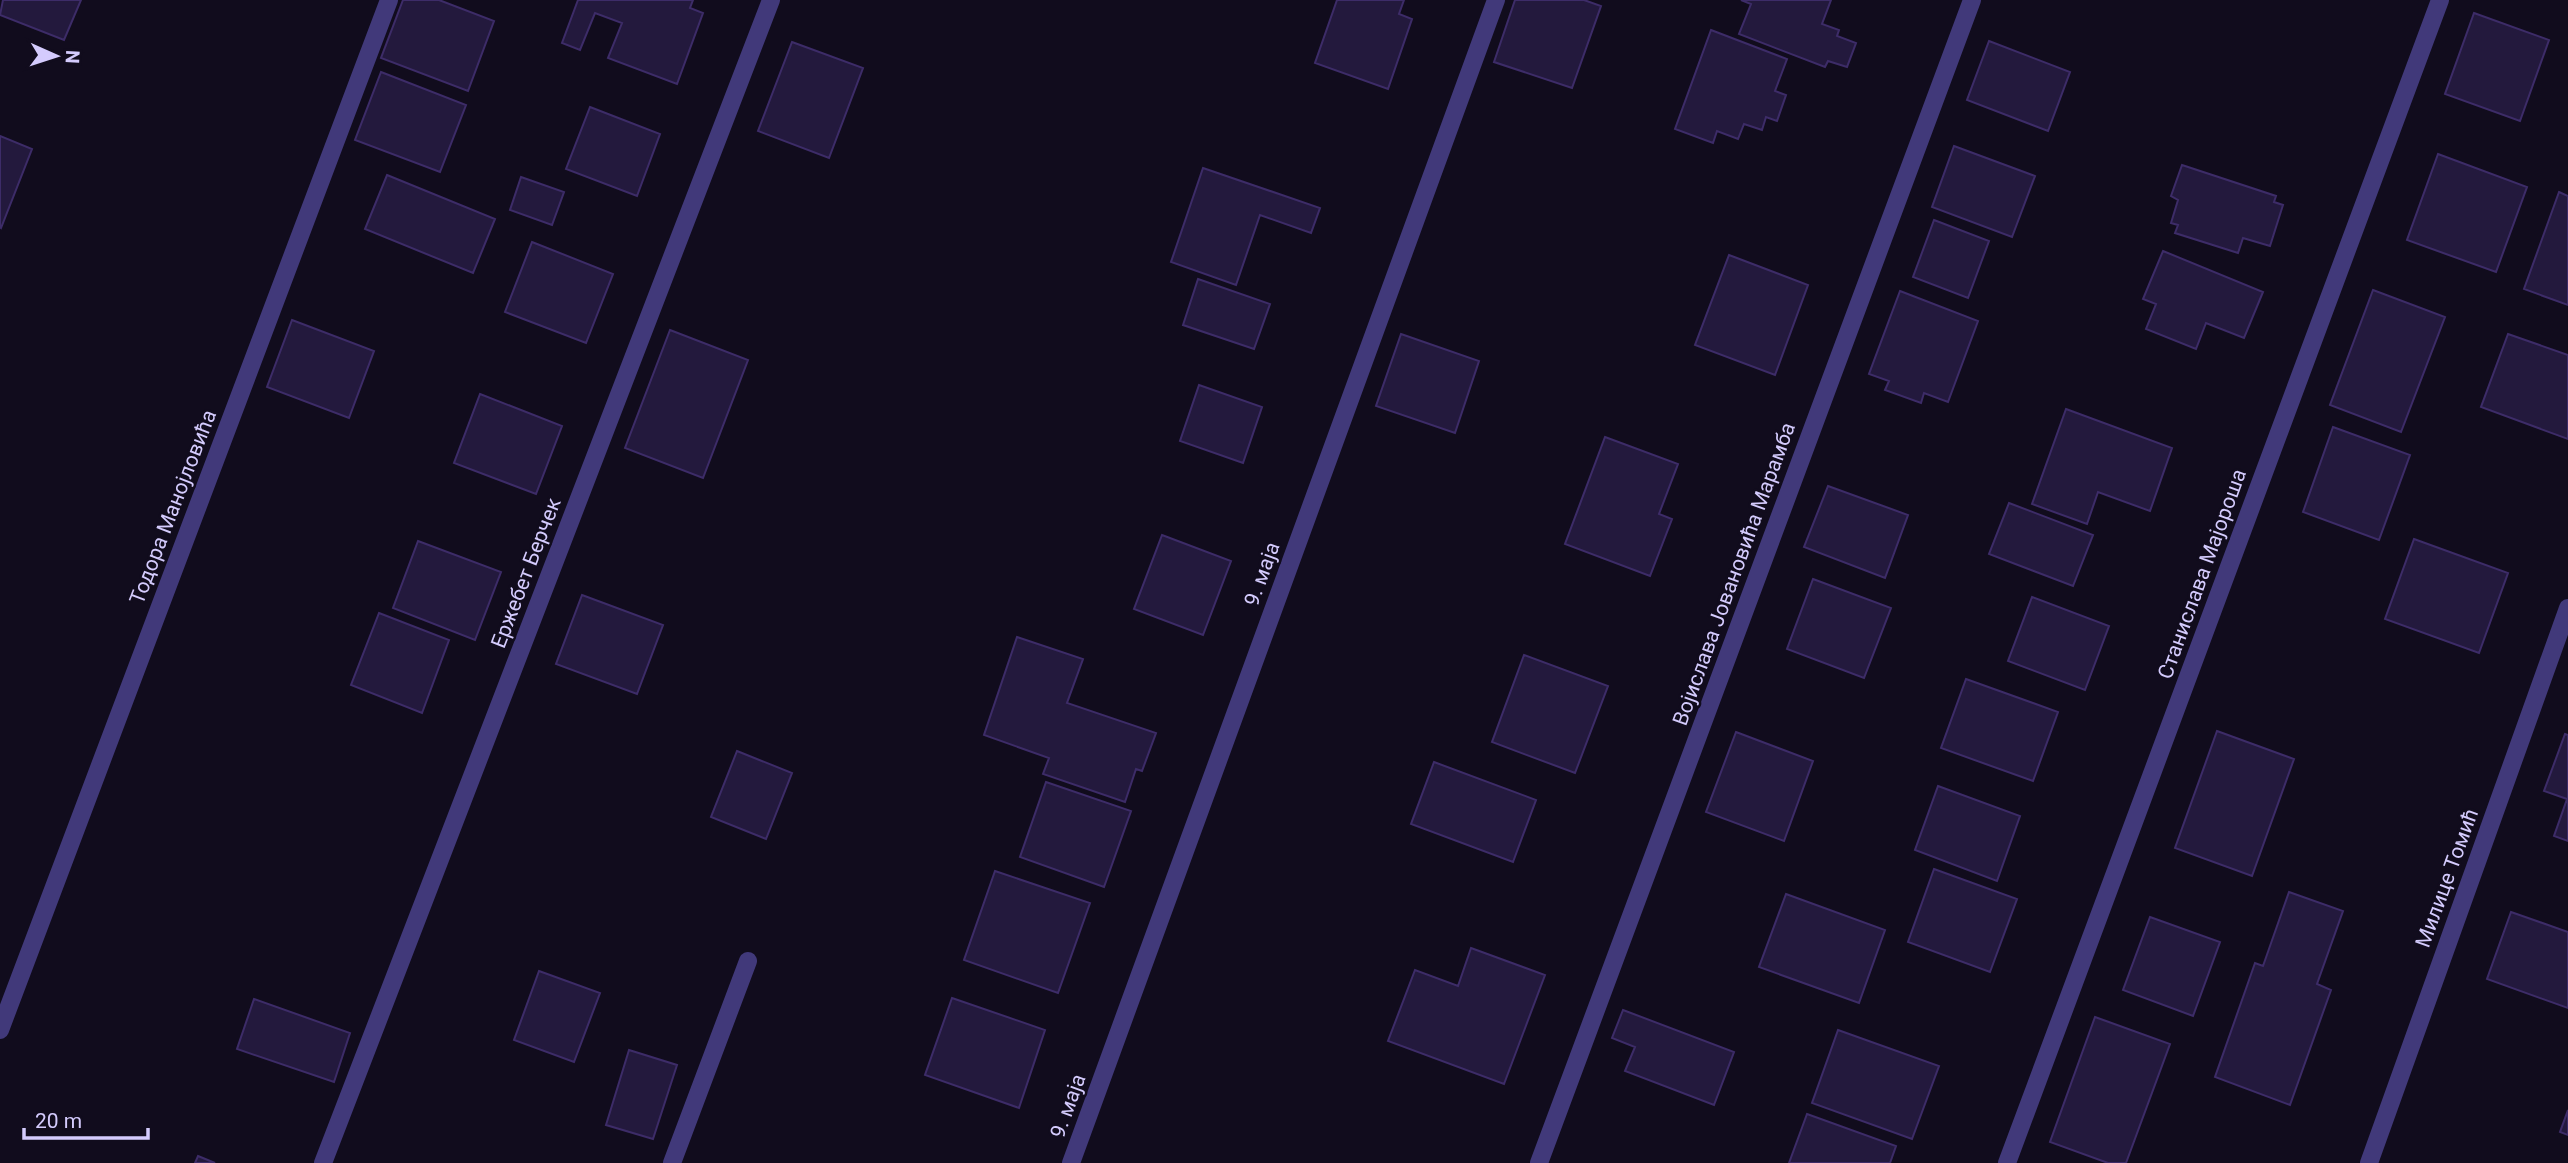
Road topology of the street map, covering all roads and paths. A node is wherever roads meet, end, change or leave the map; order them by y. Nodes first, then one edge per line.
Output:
1 (389, 0) edge
2 (771, 0) edge
3 (1496, 0) edge
4 (1972, 0) edge
5 (2440, 0) edge
6 (2568, 608) edge
7 (748, 961) dead end
8 (0, 1030) edge
9 (323, 1163) edge
10 (671, 1163) edge
11 (1071, 1163) edge
12 (1539, 1163) edge
13 (2007, 1163) edge
14 (2369, 1163) edge

1 - 8 street, Тодора Манојловића
2 - 9 street, Ержебет Берчек
3 - 11 street, 9. маја
4 - 12 street, Војислава Јовановића Марамба
5 - 13 street, Станислава Мајороша
6 - 14 street, Милице Томић
7 - 10 street

